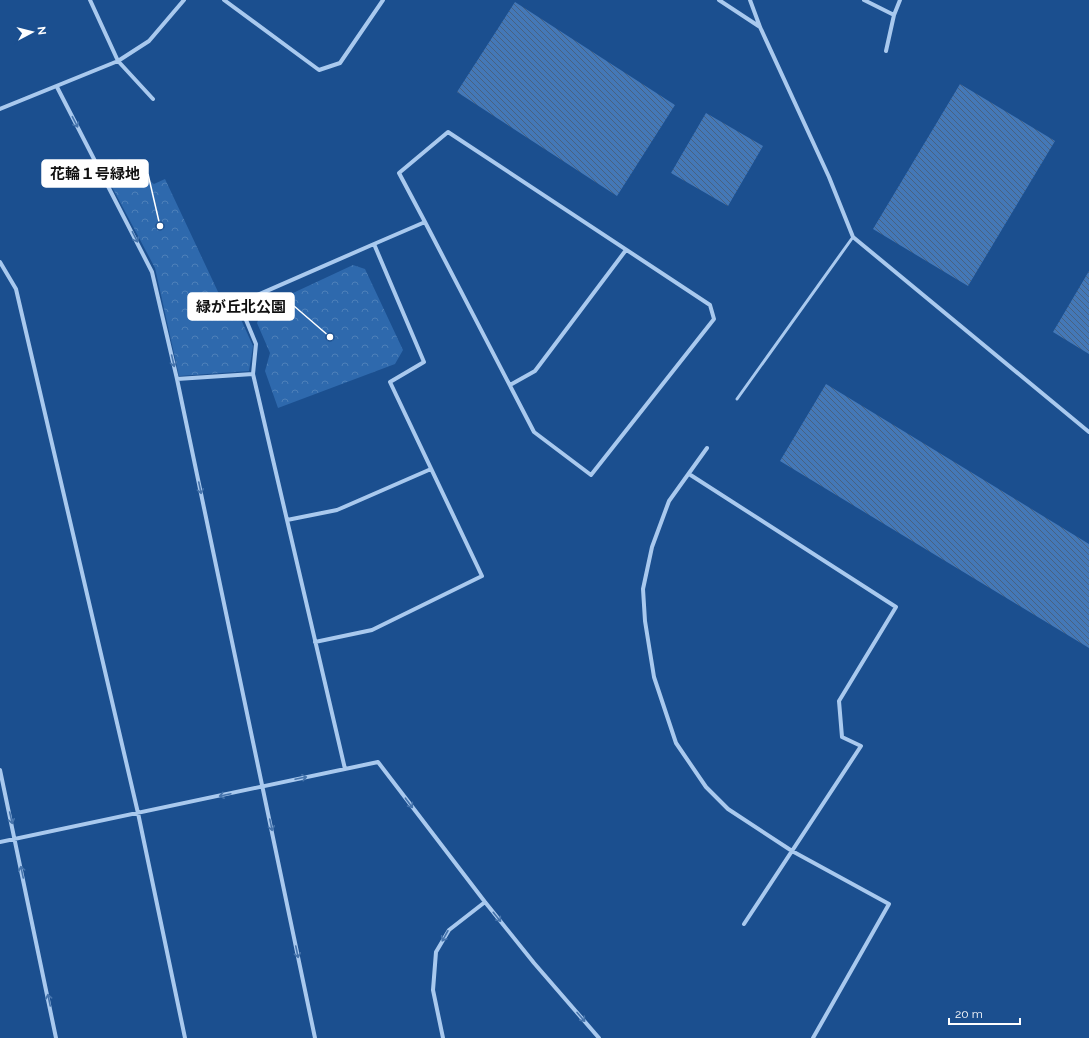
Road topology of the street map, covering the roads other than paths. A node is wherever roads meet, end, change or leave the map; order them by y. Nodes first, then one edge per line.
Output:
1 (90, 0) edge
2 (184, 0) edge
3 (224, 0) edge
4 (383, 0) edge
5 (719, 0) edge
6 (750, 0) edge
7 (864, 0) edge
8 (900, 0) edge
9 (894, 14) junction
10 (760, 27) junction
11 (886, 51) dead end
12 (118, 61) junction
13 (57, 87) junction
14 (153, 99) dead end
15 (0, 110) edge
16 (426, 222) junction
17 (853, 237) junction
18 (374, 244) junction
19 (626, 250) junction
20 (0, 262) edge
21 (253, 374) junction
22 (177, 379) junction
23 (510, 384) junction
24 (737, 399) dead end
25 (1089, 432) edge
26 (708, 448) dead end
27 (431, 469) junction
28 (689, 474) junction
29 (287, 520) junction
30 (315, 642) junction
31 (345, 769) junction
32 (0, 770) edge
33 (263, 786) junction
34 (138, 813) junction
35 (15, 839) junction
36 (0, 842) edge
37 (792, 851) junction
38 (485, 902) junction
39 (744, 924) dead end
40 (56, 1038) edge
41 (185, 1038) edge
42 (315, 1038) edge
43 (443, 1038) edge
44 (599, 1038) edge
45 (813, 1038) edge

1 - 12 street
2 - 12 street
3 - 4 street
5 - 10 street
6 - 10 street
7 - 9 street
8 - 9 street
9 - 11 street
10 - 17 street
12 - 13 street
12 - 14 street
13 - 15 street
13 -> 22 street
16 - 18 street
16 - 19 street
16 - 23 street
17 - 24 lane
17 - 25 street
18 - 21 street
18 - 27 street
19 - 23 street
19 - 23 street
20 - 34 street
21 - 22 street
21 - 29 street
22 -> 33 street
26 - 28 street
27 - 29 street
27 - 30 street
28 - 37 street
28 - 37 street
29 - 30 street
30 - 31 street
33 -> 31 street
31 -> 38 street
32 -> 35 street
33 -> 34 street
33 -> 42 street
34 - 35 street
34 - 41 street
35 - 36 street
40 -> 35 street
37 - 39 street
37 - 45 street
38 -> 43 street
38 -> 44 street

